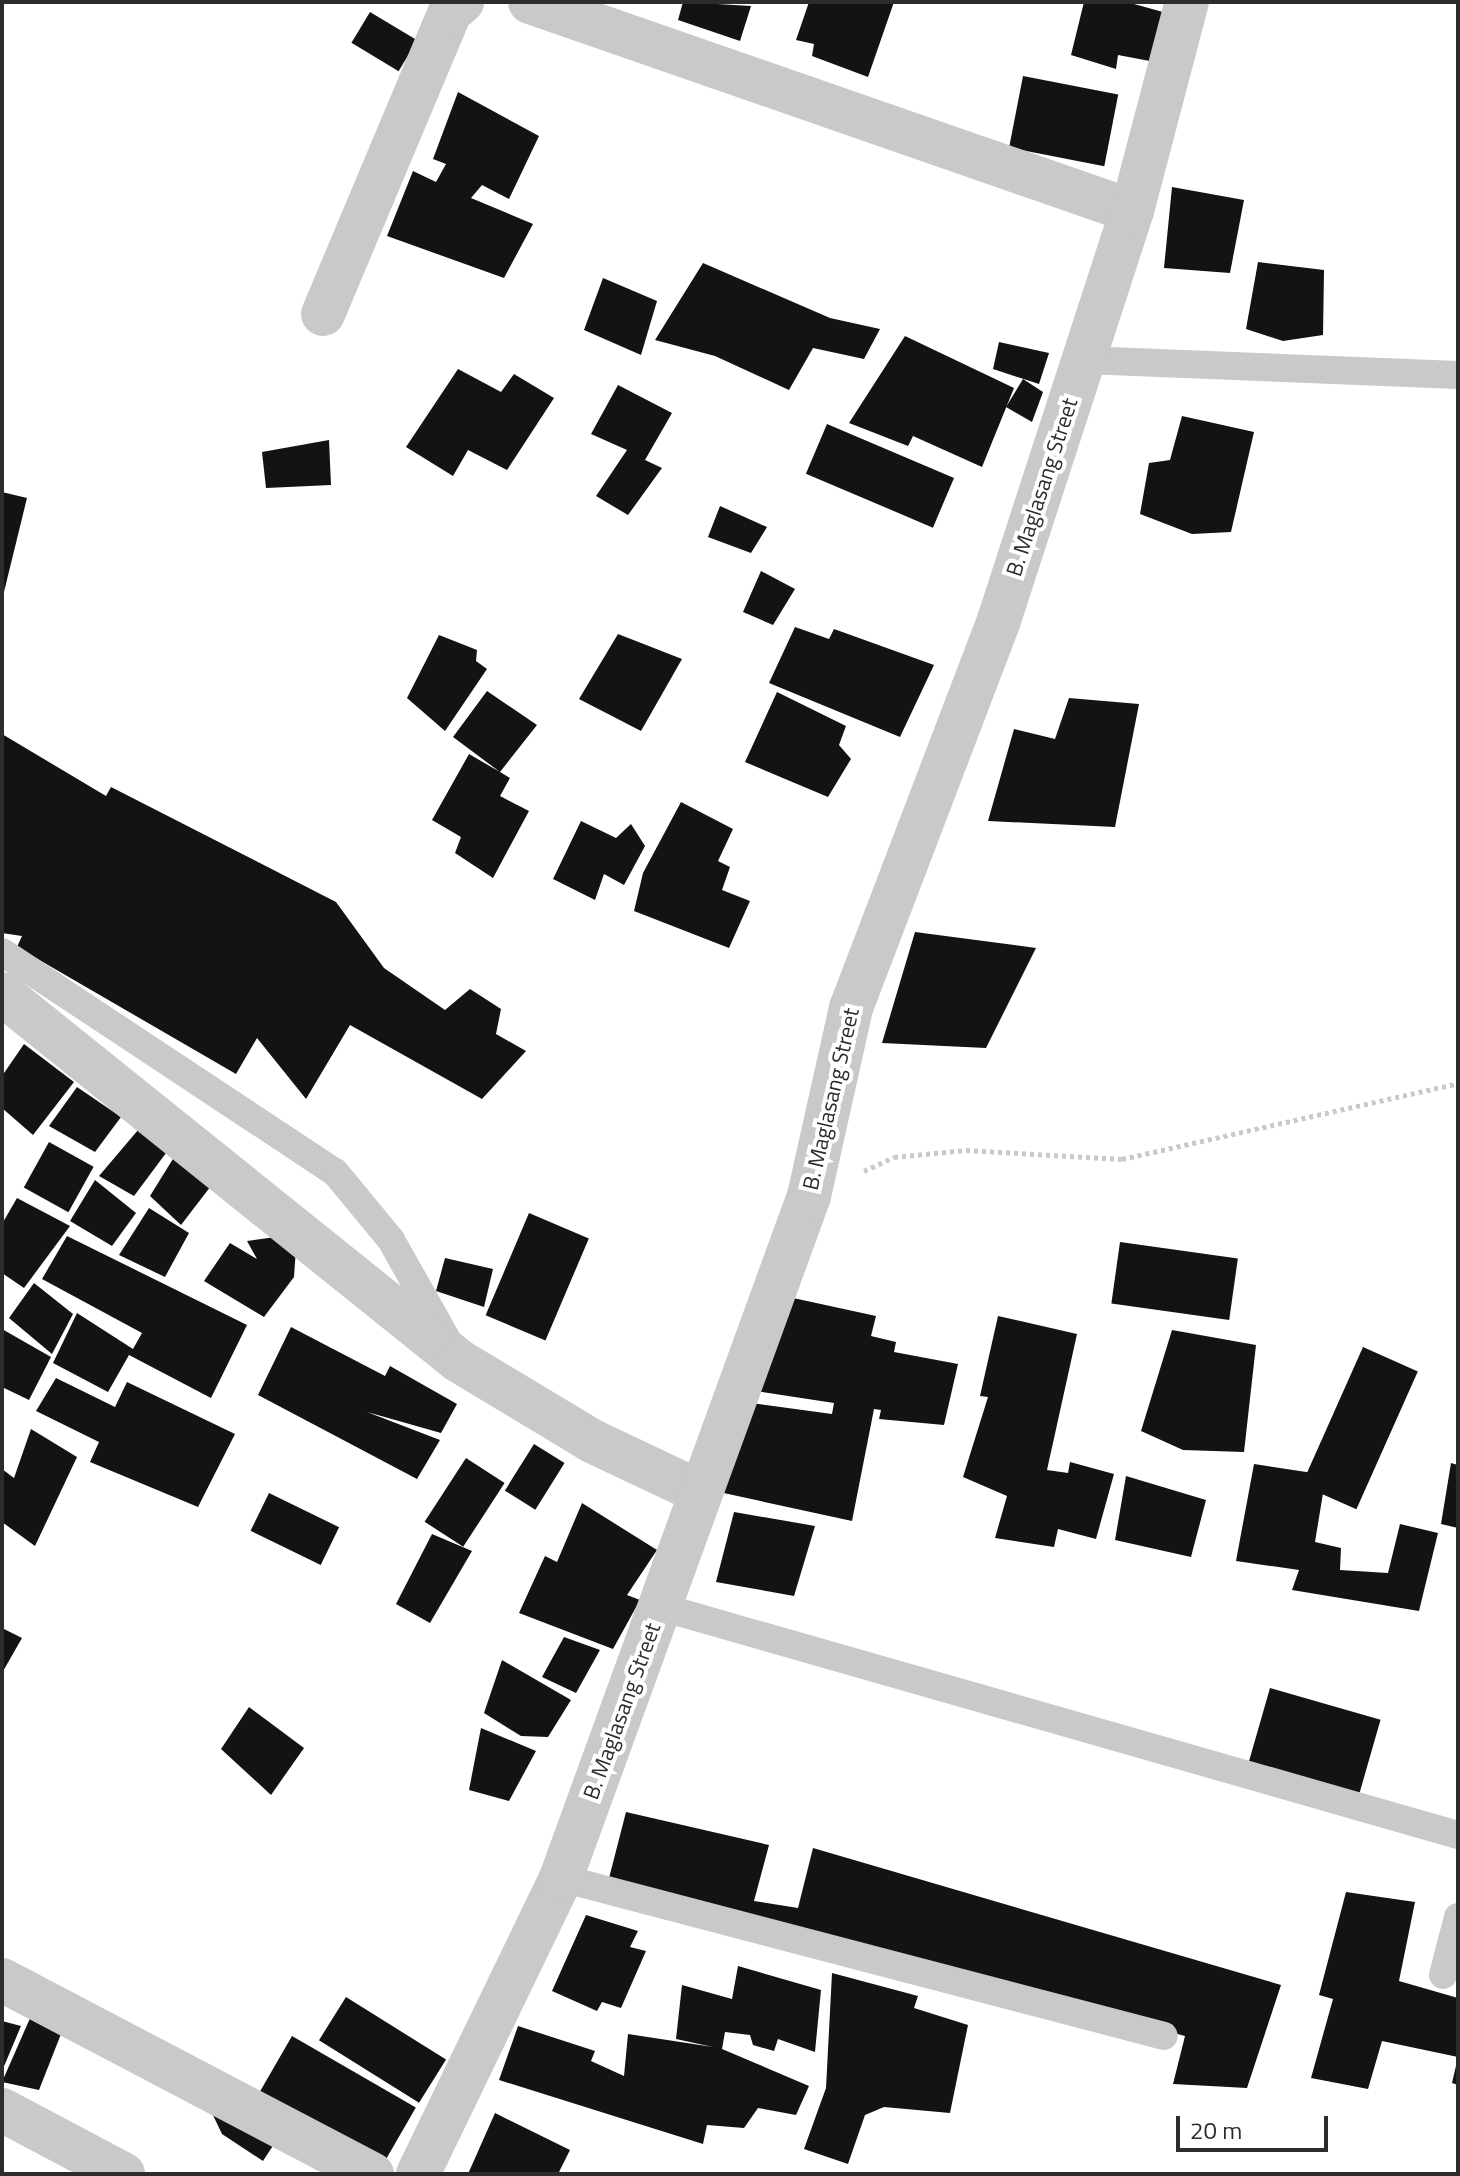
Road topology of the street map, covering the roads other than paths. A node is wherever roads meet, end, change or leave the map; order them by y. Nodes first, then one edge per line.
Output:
1 (462, 2) edge
2 (530, 2) edge
3 (1187, 2) edge
4 (1132, 211) junction
5 (323, 314) dead end
6 (1084, 360) junction
7 (1458, 375) edge
8 (2, 952) edge
9 (2, 994) edge
10 (459, 1361) junction
11 (700, 1492) junction
12 (661, 1607) junction
13 (1458, 1835) edge
14 (561, 1878) junction
15 (1458, 1917) edge
16 (1443, 1975) dead end
17 (2, 1980) edge
18 (1164, 2036) dead end
19 (2, 2110) edge
20 (123, 2174) edge
21 (372, 2174) edge
22 (418, 2174) edge

1 - 5 street
2 - 4 street
3 - 4 street, B. Maglasang Street
4 - 6 street, B. Maglasang Street
6 - 7 lane
6 - 11 street, B. Maglasang Street
8 - 10 lane
9 - 10 street
10 - 11 street
11 - 12 street, B. Maglasang Street
12 - 13 lane
12 - 14 street, B. Maglasang Street
14 - 18 lane
14 - 22 street, B. Maglasang Street
15 - 16 lane
17 - 21 street
19 - 20 street

